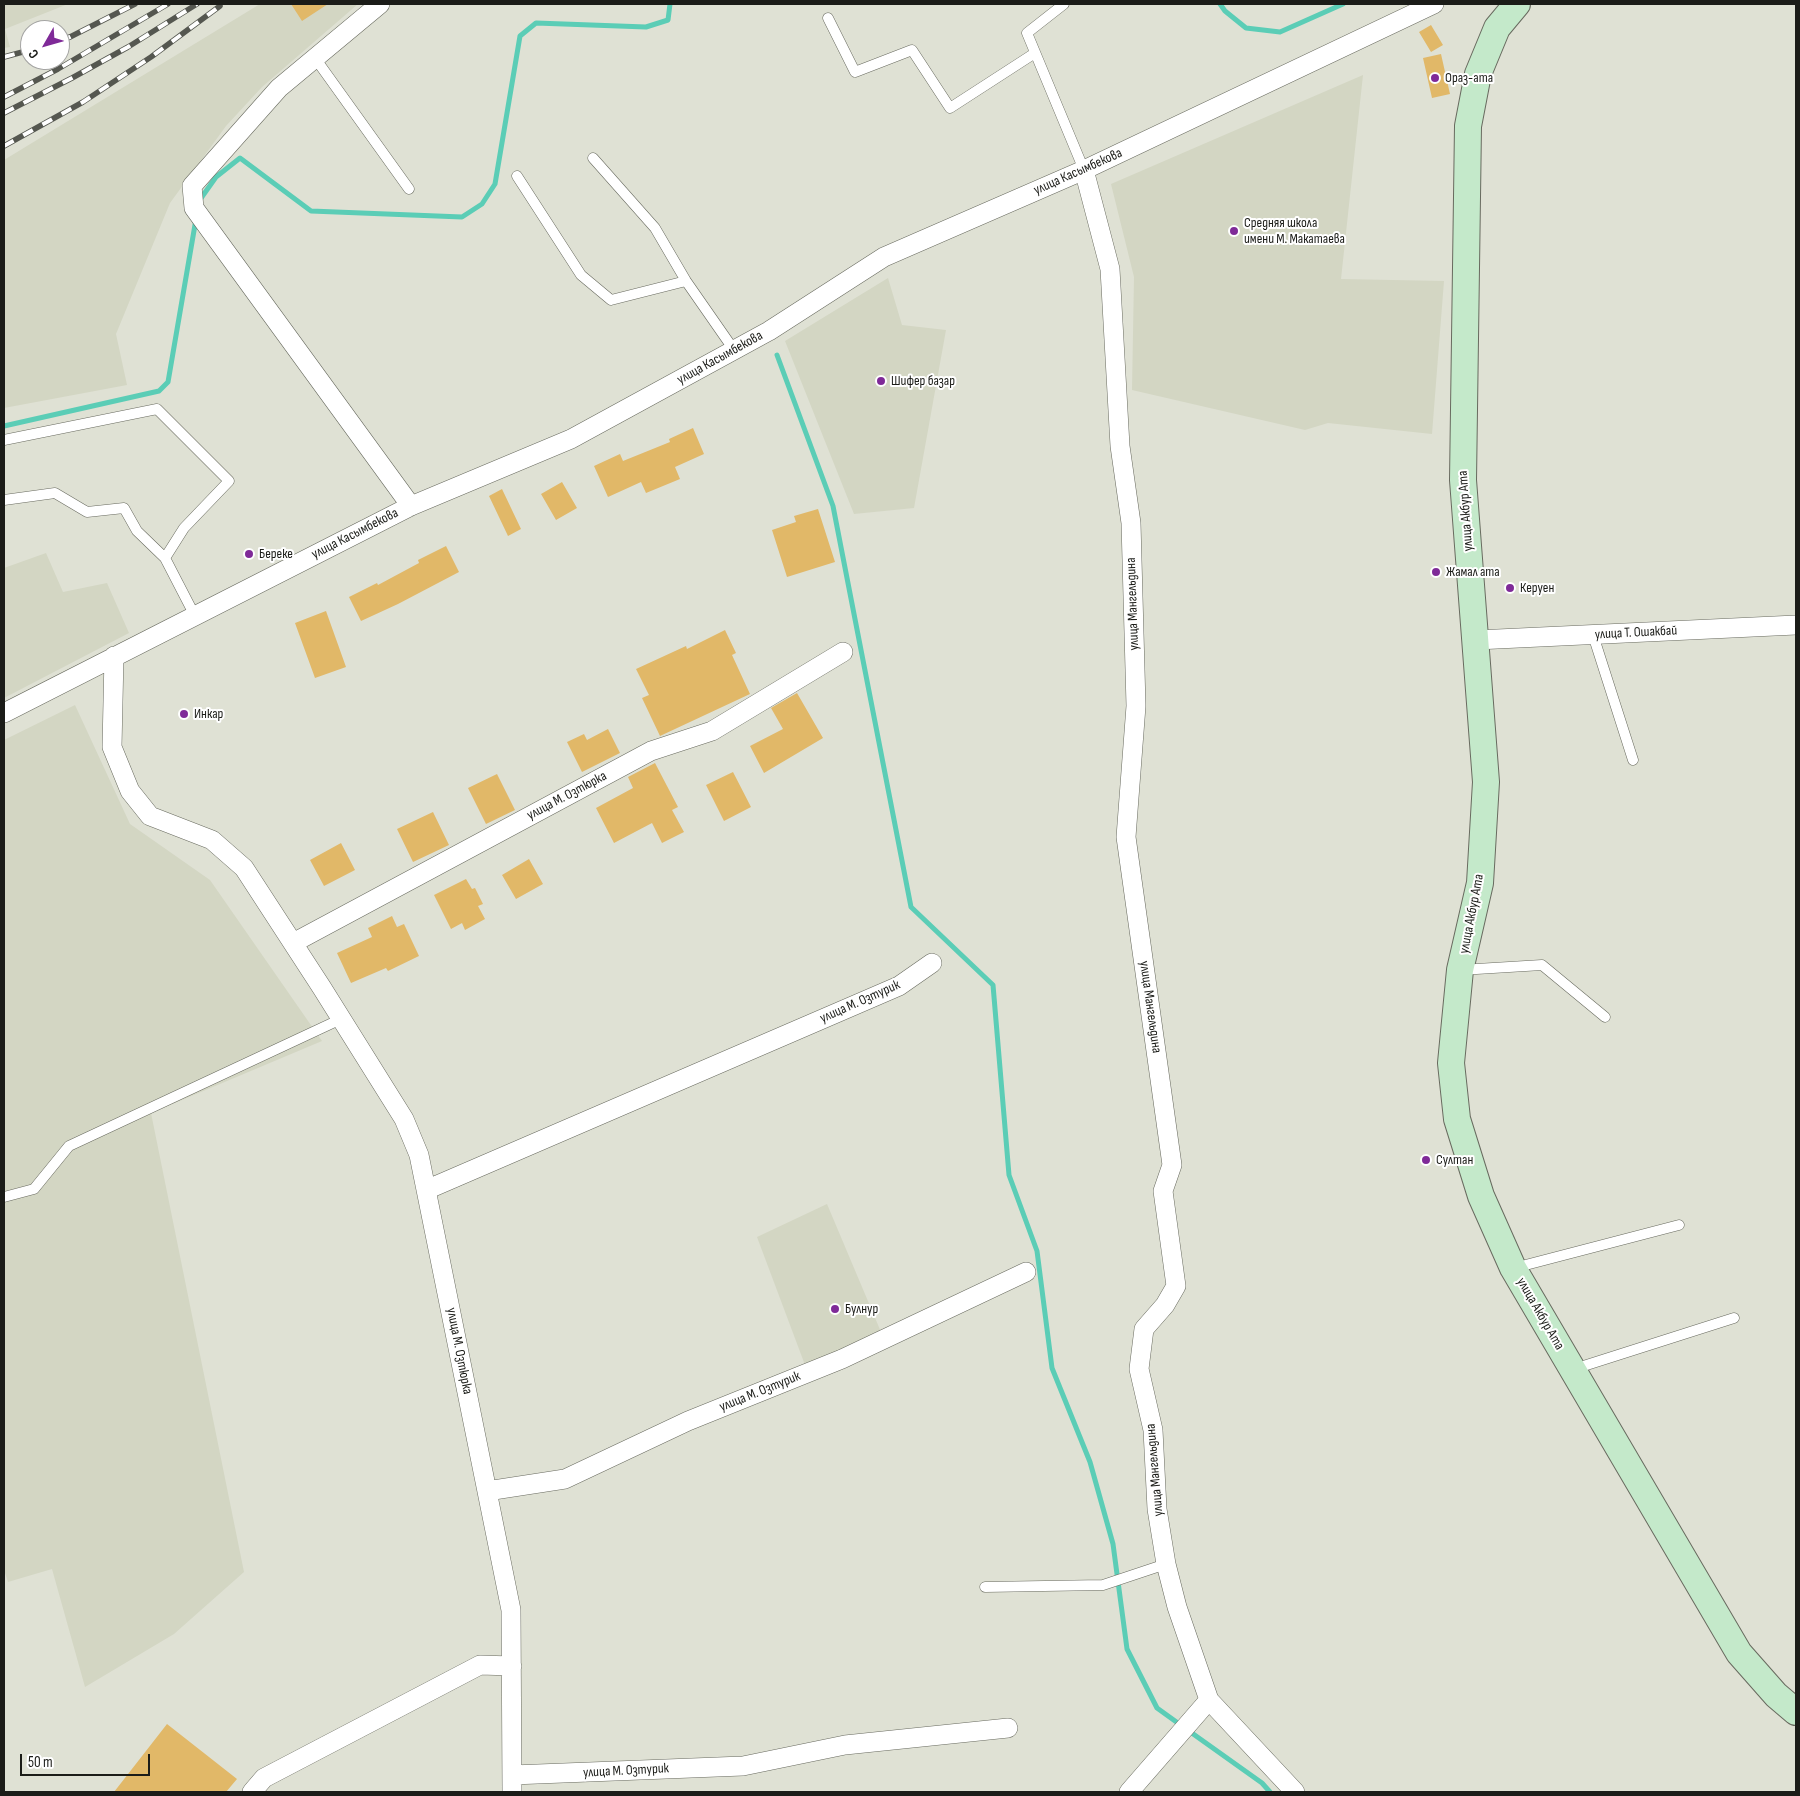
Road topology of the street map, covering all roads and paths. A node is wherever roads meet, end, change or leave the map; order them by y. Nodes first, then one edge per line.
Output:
1 (380, 4) edge
2 (1064, 4) edge
3 (1434, 4) edge
4 (1517, 4) edge
5 (828, 18) dead end
6 (1035, 53) junction
7 (315, 58) junction
8 (593, 158) dead end
9 (1084, 170) junction
10 (517, 176) dead end
11 (409, 189) dead end
12 (686, 281) junction
13 (734, 350) junction
14 (4, 440) edge
15 (4, 500) edge
16 (411, 506) junction
17 (165, 558) junction
18 (195, 616) junction
19 (1796, 625) edge
20 (1593, 634) junction
21 (1476, 640) junction
22 (843, 652) dead end
23 (114, 656) junction
24 (4, 713) edge
25 (1633, 760) dead end
26 (293, 943) junction
27 (932, 963) dead end
28 (1460, 970) junction
29 (1605, 1017) dead end
30 (341, 1019) junction
31 (426, 1190) junction
32 (4, 1197) edge
33 (1679, 1225) dead end
34 (1513, 1268) junction
35 (1026, 1272) dead end
36 (1734, 1318) dead end
37 (1573, 1369) junction
38 (487, 1492) junction
39 (1166, 1564) junction
40 (985, 1587) dead end
41 (512, 1666) junction
42 (1209, 1700) junction
43 (1796, 1712) edge
44 (1008, 1728) dead end
45 (512, 1784) edge
46 (252, 1792) edge
47 (1129, 1792) edge
48 (1295, 1792) edge

1 - 7 street
2 - 6 lane
3 - 9 street, улица Касымбекова
4 - 21 main road, улица Акбур Ата
5 - 6 lane
6 - 9 lane
7 - 11 lane
7 - 16 street
8 - 12 lane
9 - 13 street, улица Касымбекова
9 - 39 street, улица Мангельдина
10 - 12 lane
12 - 13 lane
13 - 16 street, улица Касымбекова
14 - 17 lane
15 - 17 lane
16 - 18 street, улица Касымбекова
17 - 18 lane
18 - 23 street, улица Касымбекова
19 - 20 street, улица Т. Ошакбай
20 - 21 street, улица Т. Ошакбай
20 - 25 lane
21 - 28 main road, улица Акбур Ата
22 - 26 street, улица М. Озтюрка
23 - 24 street, улица Касымбекова
23 - 26 street, улица М. Озтюрка
26 - 30 street, улица М. Озтюрка
27 - 31 street, улица М. Озтурик
28 - 29 lane
28 - 34 main road, улица Акбур Ата
30 - 31 street, улица М. Озтюрка
30 - 32 lane
31 - 38 street, улица М. Озтюрка
33 - 34 lane
34 - 37 main road, улица Акбур Ата
35 - 38 street, улица М. Озтурик
36 - 37 lane
37 - 43 main road, улица Акбур Ата
38 - 41 street, улица М. Озтюрка
39 - 40 lane
39 - 42 street, улица Мангельдина
41 - 45 street, улица М. Озтюрка
41 - 46 street
42 - 47 street
42 - 48 street, улица Мангельдина
44 - 45 street, улица М. Озтурик

